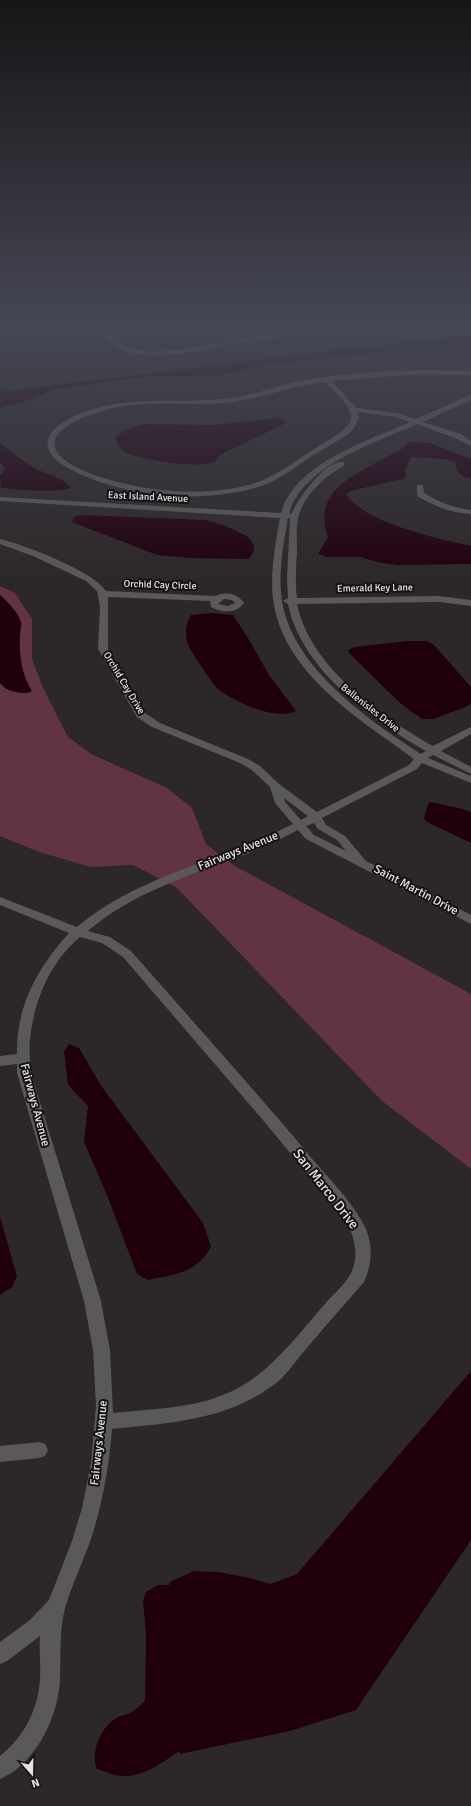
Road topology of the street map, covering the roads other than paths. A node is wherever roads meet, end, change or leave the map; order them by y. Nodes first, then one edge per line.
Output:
1 (94, 411) edge
2 (444, 411) edge
3 (453, 411) edge
4 (355, 413) joint
5 (418, 425) junction
6 (469, 443) edge
7 (420, 487) dead end
8 (0, 499) edge
9 (471, 512) edge
10 (284, 515) junction
11 (294, 516) junction
12 (0, 541) edge
13 (103, 594) junction
14 (216, 599) dead end
15 (294, 600) junction
16 (278, 601) junction
17 (471, 603) edge
18 (471, 730) edge
19 (432, 751) junction
20 (420, 758) junction
21 (471, 771) edge
22 (471, 780) edge
23 (275, 786) junction
24 (315, 816) junction
25 (298, 825) junction
26 (361, 861) junction
27 (0, 901) edge
28 (471, 920) edge
29 (78, 932) junction
30 (22, 1058) junction
31 (0, 1061) edge
32 (104, 1422) junction
33 (39, 1450) dead end
34 (0, 1454) edge
35 (56, 1604) junction
36 (0, 1654) edge
37 (0, 1769) edge

1 - 4 street
2 - 5 street, Ballenisles Drive
3 - 5 street, Ballenisles Drive
4 - 5 street
5 - 6 street
5 - 10 street, Ballenisles Drive
5 - 11 street, Ballenisles Drive
7 - 9 street
8 - 10 street, East Island Avenue
10 - 11 street, East Island Avenue
10 - 16 street, Ballenisles Drive
11 - 15 street, Ballenisles Drive
12 - 13 street
13 - 14 street, Orchid Cay Circle
13 - 23 street, Orchid Cay Drive
15 - 16 street, Emerald Key Lane
15 - 17 street, Emerald Key Lane
15 - 19 street, Ballenisles Drive
16 - 20 street, Ballenisles Drive
18 - 19 street, Fairways Avenue
19 - 20 street, Fairways Avenue
19 - 21 street, Ballenisles Drive
20 - 22 street, Ballenisles Drive
20 - 24 street, Fairways Avenue
23 - 24 street, Orchid Cay Drive
23 - 25 street, Saint Martin Drive
24 - 25 street, Fairways Avenue
24 - 26 street, Saint Martin Drive
25 - 26 street, Saint Martin Drive
25 - 29 street, Fairways Avenue
26 - 28 street, Saint Martin Drive
27 - 29 street, San Marco Drive
29 - 30 street, Fairways Avenue
29 - 32 street, San Marco Drive
30 - 31 street
30 - 32 street, Fairways Avenue
32 - 35 street, Fairways Avenue
33 - 34 street
35 - 36 street, Fairways Avenue
35 - 37 street, Fairways Avenue

